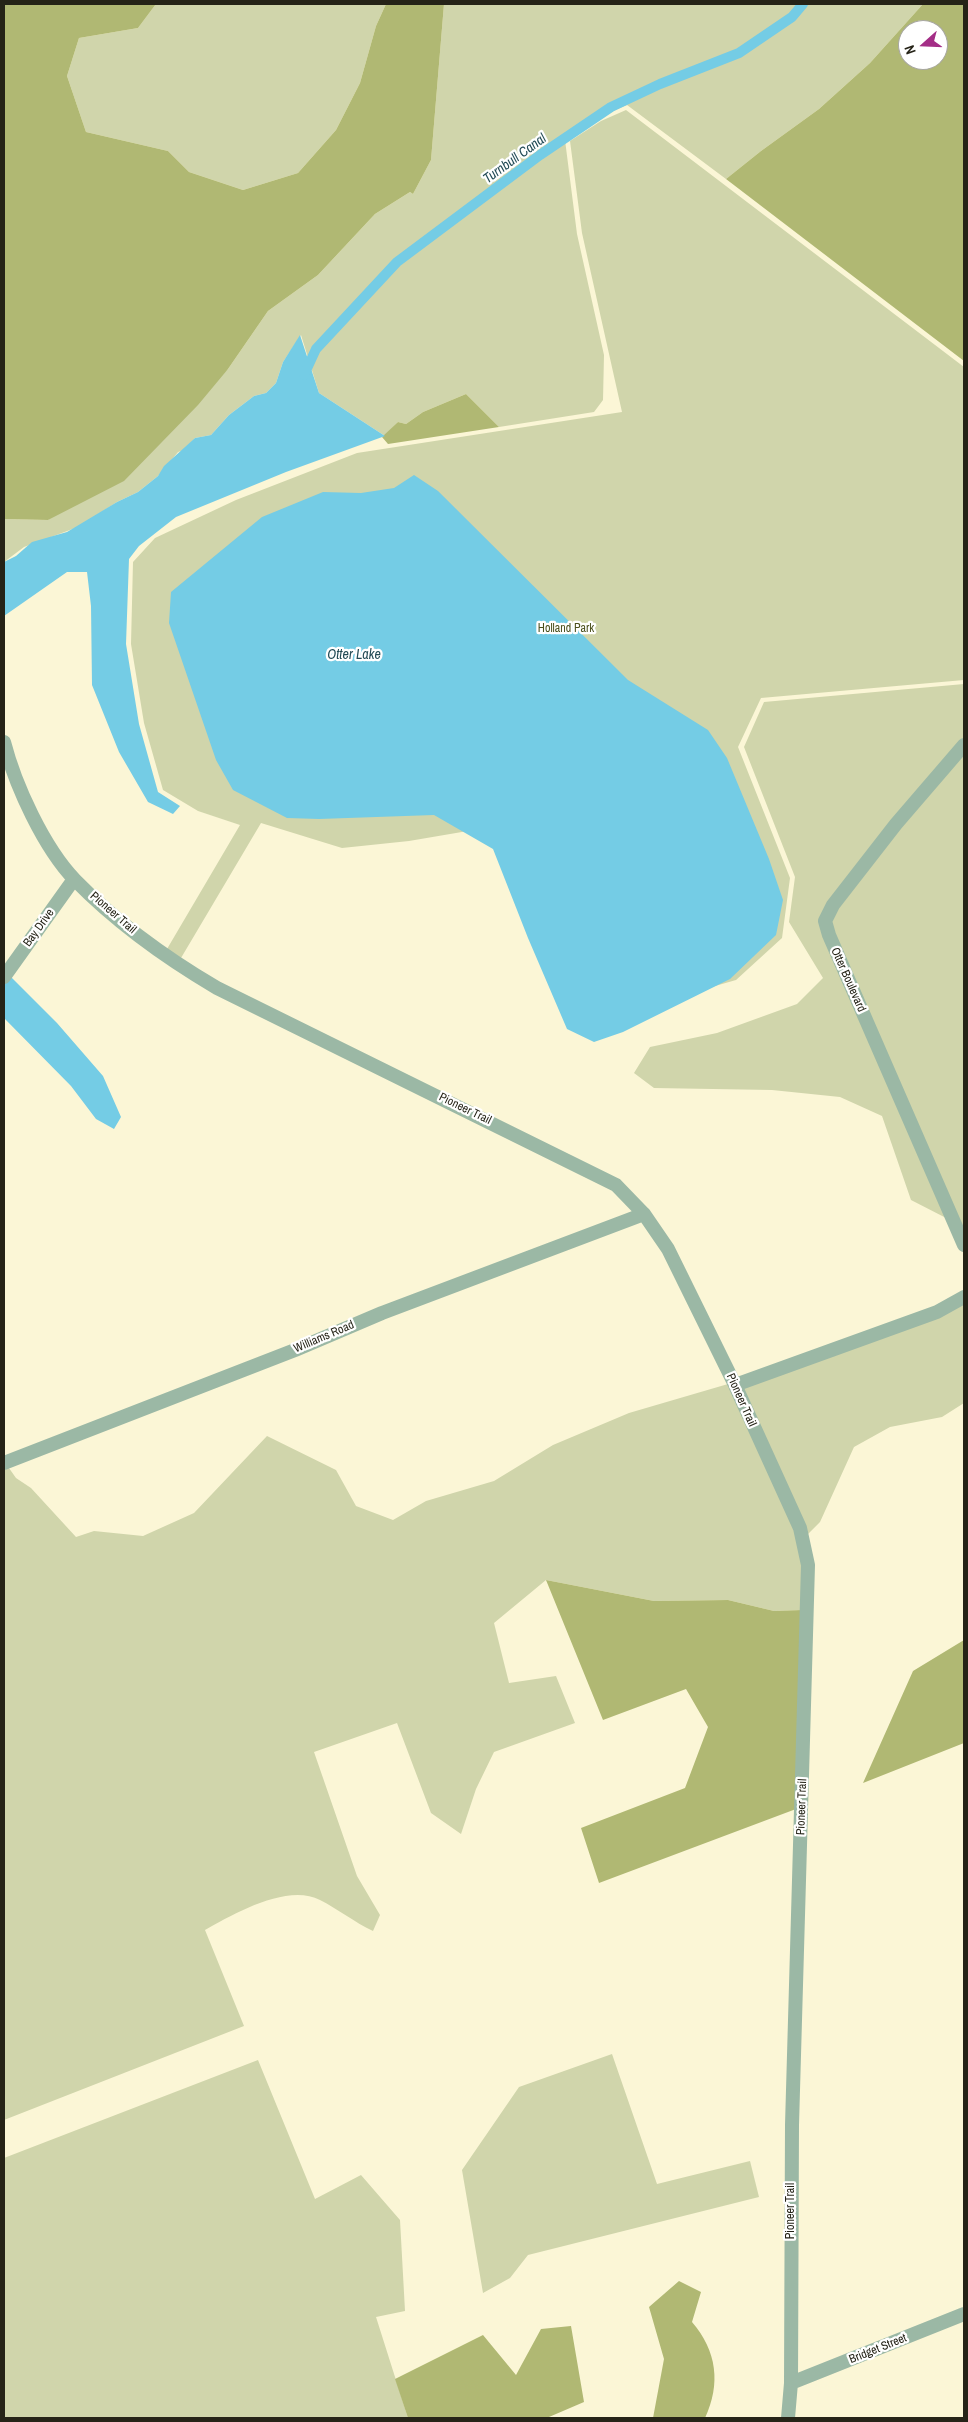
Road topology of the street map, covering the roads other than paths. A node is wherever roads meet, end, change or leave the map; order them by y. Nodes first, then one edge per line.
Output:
1 (4, 742) edge
2 (964, 745) edge
3 (74, 879) junction
4 (4, 977) edge
5 (644, 1214) junction
6 (964, 1244) edge
7 (964, 1296) edge
8 (735, 1385) junction
9 (4, 1463) edge
10 (964, 2314) edge
11 (791, 2383) junction
12 (788, 2418) edge

1 - 3 street, Pioneer Trail
2 - 6 street, Otter Boulevard
3 - 4 street, Bay Drive
3 - 5 street, Pioneer Trail
5 - 8 street, Pioneer Trail
5 - 9 street, Williams Road
7 - 8 street
8 - 11 street, Pioneer Trail
10 - 11 street, Bridget Street
11 - 12 street, Pioneer Trail

